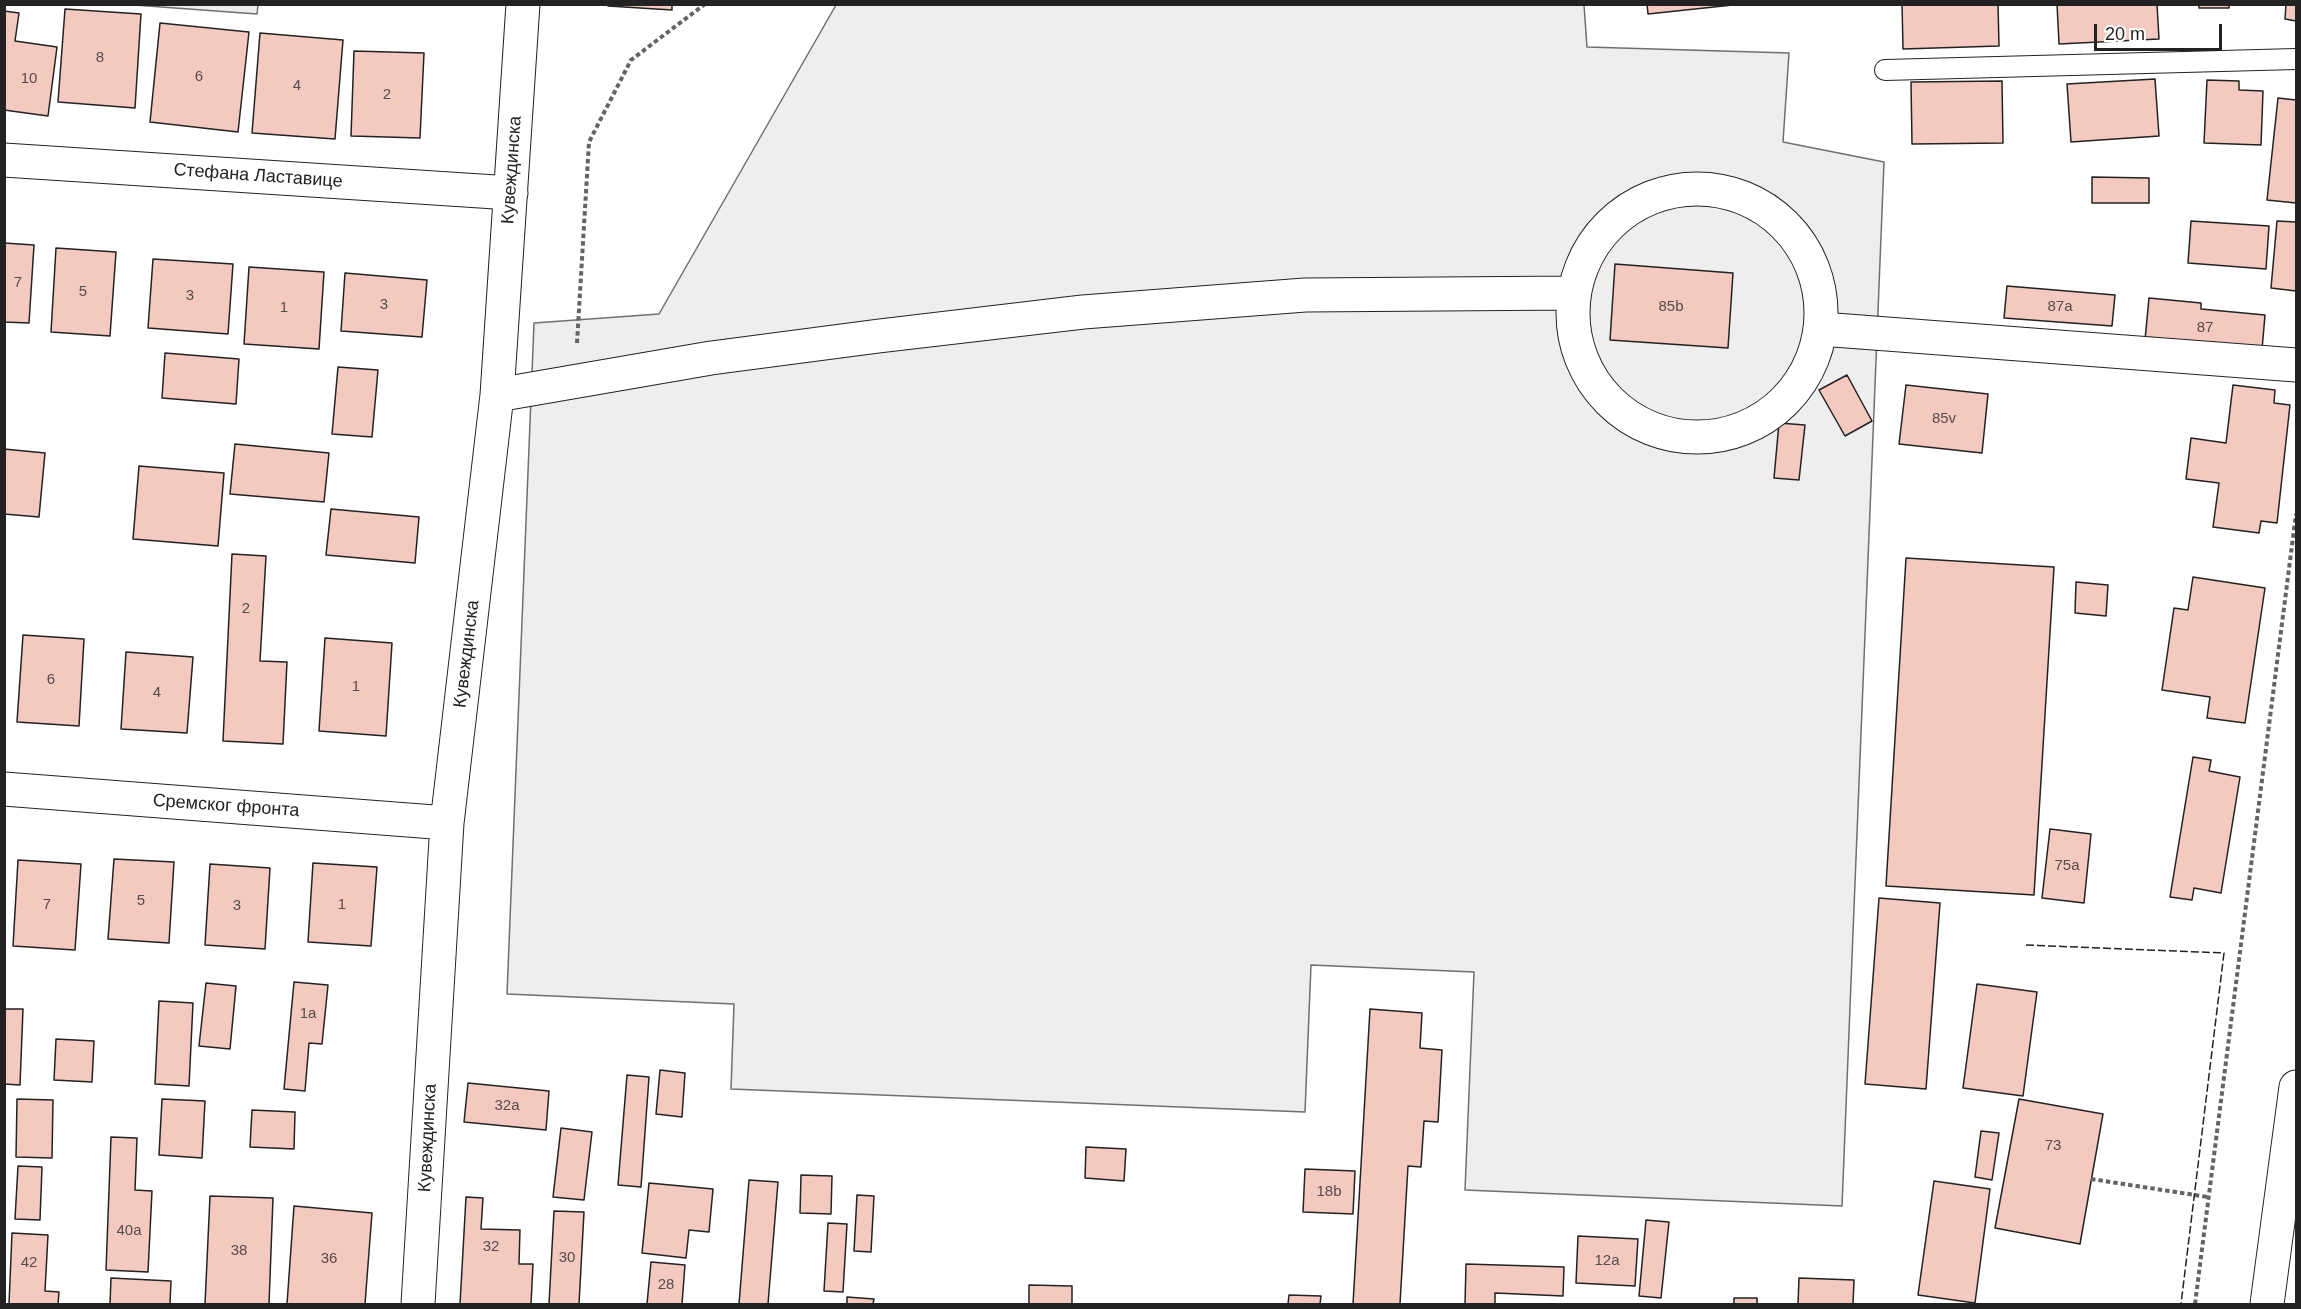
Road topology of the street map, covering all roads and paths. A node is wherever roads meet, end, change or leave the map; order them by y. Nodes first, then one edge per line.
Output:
1 (523, 4) edge
2 (705, 4) edge
3 (2296, 59) edge
4 (1885, 70) dead end
5 (4, 160) edge
6 (511, 193) junction
7 (1573, 293) junction
8 (1821, 329) junction
9 (2296, 365) edge
10 (575, 380) junction
11 (498, 395) junction
12 (2296, 514) edge
13 (4, 789) edge
14 (447, 823) junction
15 (2296, 1087) edge
16 (2091, 1179) dead end
17 (2208, 1197) junction
18 (418, 1305) edge
19 (2194, 1305) edge
20 (2267, 1305) edge

1 - 6 street, Кувеждинска
2 - 10 path
3 - 4 lane
5 - 6 street, Стефана Ластавице
6 - 11 street, Кувеждинска
7 - 8 street
7 - 8 street
7 - 10 street
8 - 9 street
10 - 11 street
11 - 14 street, Кувеждинска
12 - 17 path
13 - 14 street, Сремског фронта
14 - 18 street, Кувеждинска
15 - 20 street
16 - 17 path
17 - 19 path

